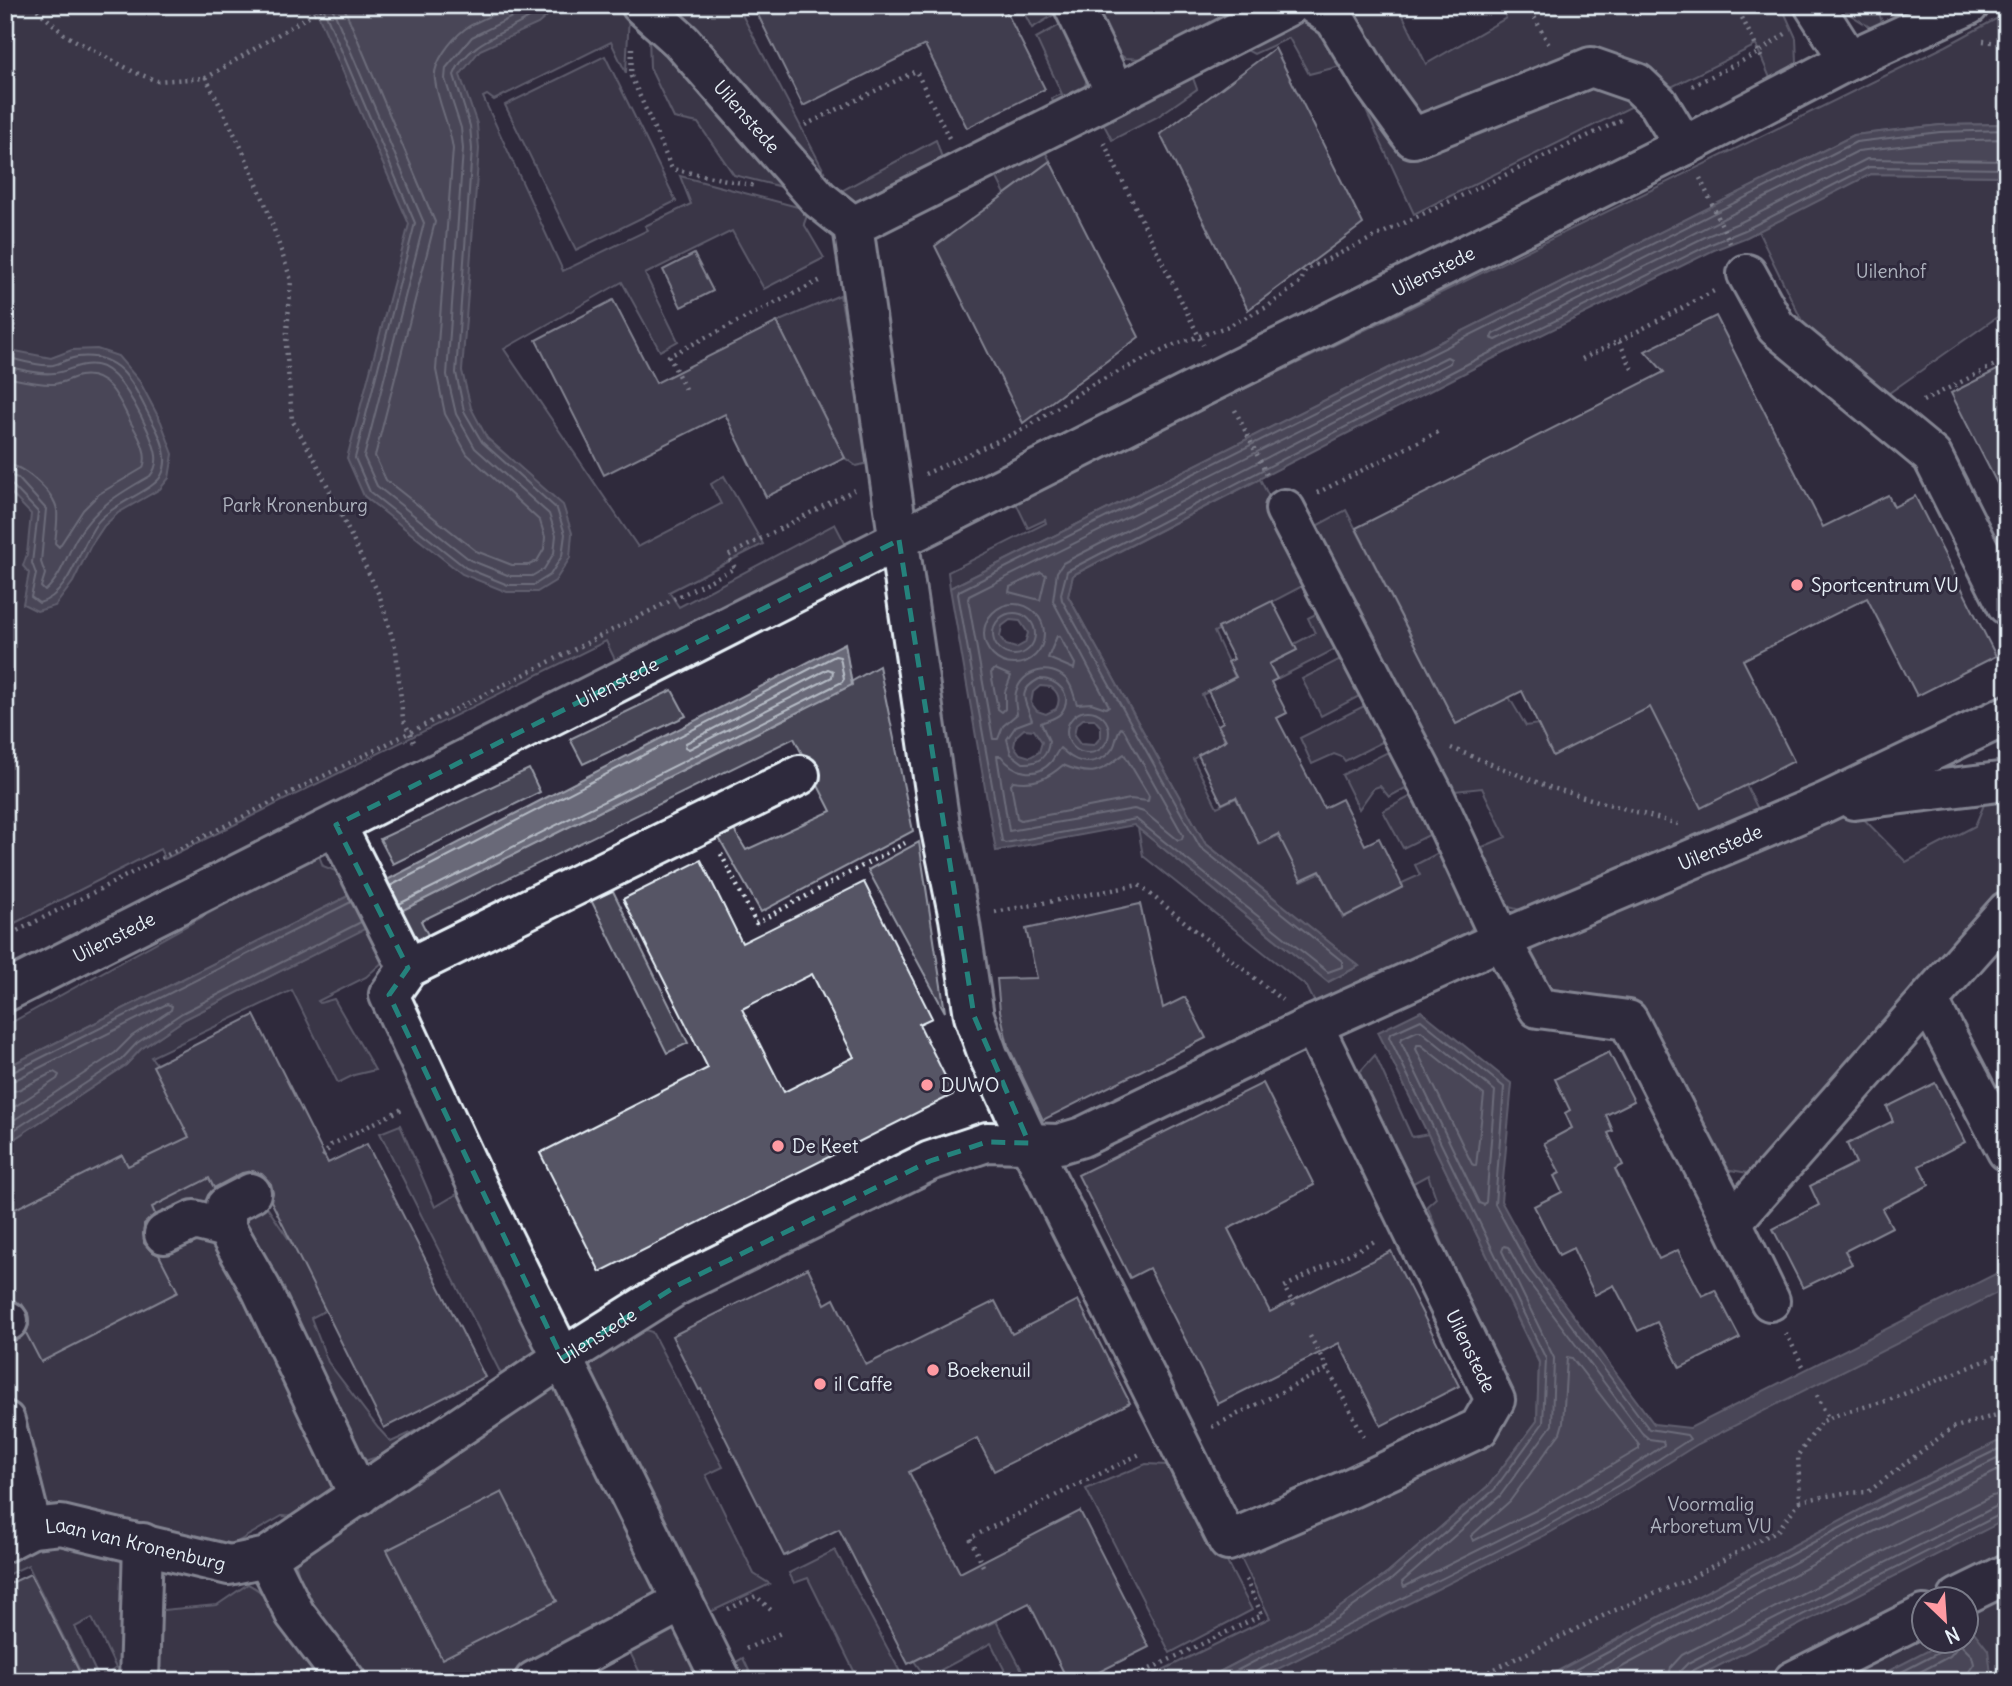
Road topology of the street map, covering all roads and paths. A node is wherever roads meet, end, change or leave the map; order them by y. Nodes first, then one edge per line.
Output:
1 (32, 5) edge
2 (327, 5) edge
3 (641, 5) edge
4 (1073, 5) edge
5 (1290, 5) edge
6 (1315, 5) edge
7 (1736, 5) edge
8 (1814, 5) edge
9 (1969, 5) edge
10 (632, 44) dead end
11 (1849, 60) junction
12 (206, 78) junction
13 (1779, 96) junction
14 (1102, 101) junction
15 (770, 143) junction
16 (1684, 146) junction
17 (965, 171) junction
18 (1706, 191) dead end
19 (819, 199) junction
20 (856, 244) junction
21 (1739, 261) junction
22 (1619, 341) junction
23 (1582, 359) dead end
24 (2007, 359) edge
25 (1632, 369) dead end
26 (1218, 378) junction
27 (685, 389) dead end
28 (1888, 418) junction
29 (1241, 420) dead end
30 (1438, 432) dead end
31 (1278, 496) junction
32 (899, 540) junction
33 (2007, 605) edge
34 (2007, 715) edge
35 (1396, 725) junction
36 (800, 775) dead end
37 (432, 776) junction
38 (2007, 781) edge
39 (1824, 803) junction
40 (705, 822) junction
41 (336, 825) junction
42 (940, 825) junction
43 (1736, 840) junction
44 (2007, 911) edge
45 (959, 918) junction
46 (1501, 940) junction
47 (399, 951) junction
48 (5, 992) edge
49 (1928, 1000) junction
50 (1313, 1025) junction
51 (435, 1093) junction
52 (1029, 1143) junction
53 (2007, 1151) edge
54 (323, 1157) dead end
55 (251, 1193) dead end
56 (1731, 1222) junction
57 (1409, 1224) junction
58 (226, 1228) junction
59 (164, 1234) dead end
60 (1770, 1301) dead end
61 (1294, 1306) dead end
62 (1310, 1336) dead end
63 (2007, 1352) edge
64 (562, 1358) junction
65 (1327, 1369) junction
66 (1817, 1395) dead end
67 (2007, 1412) edge
68 (1828, 1418) junction
69 (5, 1421) edge
70 (1177, 1440) junction
71 (1383, 1473) junction
72 (359, 1496) junction
73 (1800, 1501) junction
74 (18, 1535) edge
75 (1228, 1541) junction
76 (143, 1543) junction
77 (267, 1557) junction
78 (983, 1566) dead end
79 (2007, 1574) edge
80 (1980, 1587) edge
81 (689, 1613) junction
82 (774, 1613) dead end
83 (1910, 1622) edge
84 (139, 1681) edge
85 (346, 1681) edge
86 (534, 1681) edge
87 (722, 1681) edge
88 (1026, 1681) edge
89 (1040, 1681) edge
90 (1125, 1681) edge
91 (1470, 1681) edge
92 (1793, 1681) edge

1 - 12 path
2 - 12 path
3 - 15 street, Uilenstede
4 - 14 street
5 - 14 street
6 - 16 street
7 - 13 path
8 - 11 street
9 - 11 street, Uilenstede
10 - 19 path
11 - 13 street, Uilenstede
12 - 37 path
13 - 16 street, Uilenstede
14 - 17 street
14 - 26 path
15 - 17 path
15 - 19 street, Uilenstede
16 - 26 street, Uilenstede
17 - 20 street
18 - 21 path
19 - 20 street, Uilenstede
20 - 27 path
20 - 32 street
21 - 22 path
21 - 28 street
22 - 23 path
22 - 25 path
24 - 28 path
26 - 32 street, Uilenstede
28 - 33 street
29 - 31 path
30 - 31 path
31 - 35 street
32 - 37 street, Uilenstede
32 - 42 street
34 - 39 street, Uilenstede
35 - 43 path
35 - 46 street
36 - 40 street
37 - 41 street, Uilenstede
38 - 39 street, Uilenstede
39 - 43 street, Uilenstede
40 - 42 path
40 - 47 street
41 - 47 street
41 - 48 street, Uilenstede
42 - 45 street
43 - 46 street, Uilenstede
44 - 49 street
45 - 50 path
45 - 52 street
46 - 50 street, Uilenstede
46 - 56 street
47 - 51 street, Uilenstede
49 - 53 street
49 - 56 street
50 - 52 street, Uilenstede
50 - 57 street, Uilenstede
51 - 54 path
51 - 64 street, Uilenstede
52 - 64 street, Uilenstede
52 - 70 street
55 - 58 street
56 - 60 street
57 - 61 path
57 - 71 street, Uilenstede
58 - 59 street
58 - 72 street
62 - 65 path
63 - 68 path
64 - 72 street
64 - 81 street
65 - 70 path
65 - 71 path
66 - 68 path
67 - 73 path
68 - 73 path
69 - 74 street
70 - 75 street
70 - 78 path
71 - 75 street, Uilenstede
72 - 77 street
73 - 91 path
74 - 76 street, Laan van Kronenburg
75 - 90 path
76 - 77 street, Laan van Kronenburg
76 - 84 street
77 - 85 street
79 - 80 street
81 - 82 path
81 - 86 street
81 - 87 street
83 - 92 street
88 - 89 path

